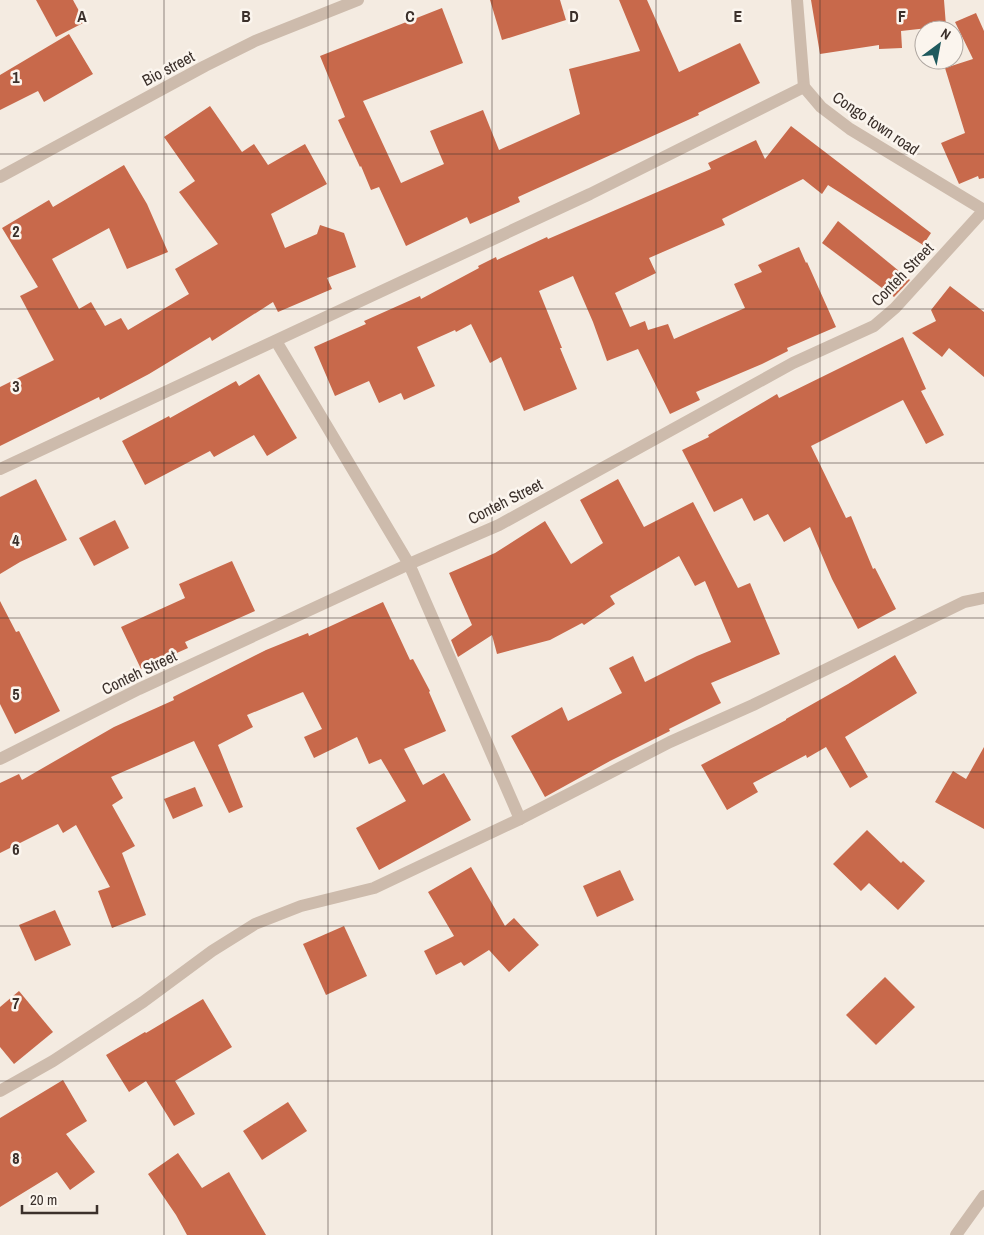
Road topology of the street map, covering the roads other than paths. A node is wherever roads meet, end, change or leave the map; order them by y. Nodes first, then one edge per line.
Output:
1 (358, 0) edge
2 (797, 0) edge
3 (804, 87) junction
4 (0, 177) edge
5 (984, 210) edge
6 (276, 341) junction
7 (0, 469) edge
8 (409, 564) junction
9 (984, 598) edge
10 (0, 759) edge
11 (520, 819) junction
12 (0, 1091) edge
13 (984, 1196) edge
14 (956, 1235) edge

1 - 4 street, Bio street
2 - 3 street
3 - 5 street, Congo town road
3 - 6 street
5 - 8 street, Conteh Street
6 - 7 street
6 - 8 street
8 - 10 street, Conteh Street
8 - 11 street
9 - 11 street
11 - 12 street
13 - 14 street

